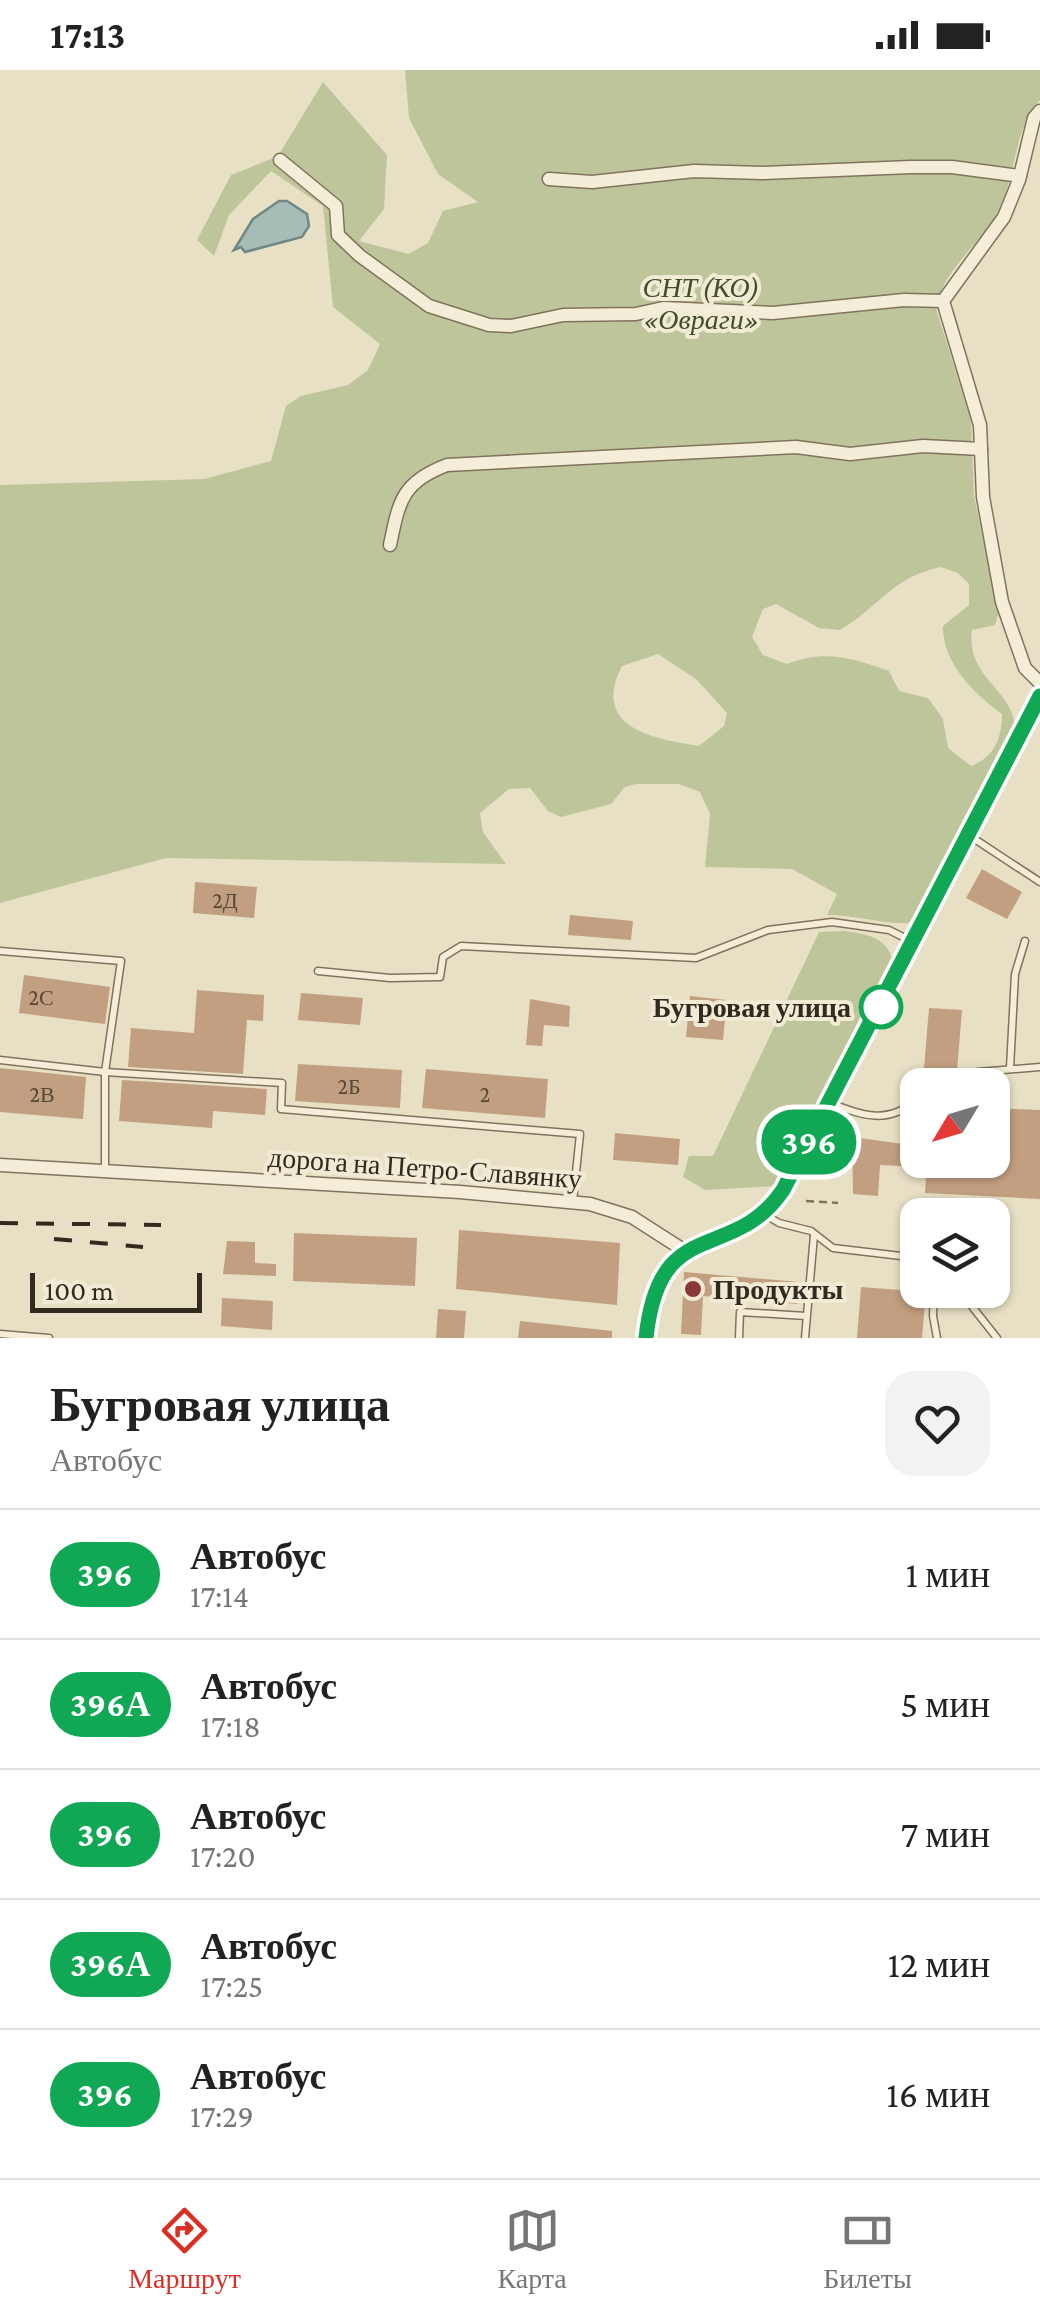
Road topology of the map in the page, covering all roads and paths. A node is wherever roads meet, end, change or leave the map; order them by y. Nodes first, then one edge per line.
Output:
1 (1040, 111) edge
2 (280, 160) dead end
3 (1020, 176) junction
4 (549, 179) dead end
5 (943, 301) junction
6 (981, 448) junction
7 (390, 545) dead end
8 (1040, 683) edge
9 (1036, 703) edge
10 (970, 836) junction
11 (1040, 882) edge
12 (1025, 941) dead end
13 (914, 942) junction
14 (0, 951) edge
15 (318, 971) dead end
16 (0, 1060) edge
17 (1010, 1068) joint
18 (1040, 1068) edge
19 (105, 1072) junction
20 (829, 1103) junction
21 (900, 1112) edge
22 (0, 1165) edge
23 (105, 1171) junction
24 (806, 1201) dead end
25 (572, 1202) junction
26 (838, 1203) dead end
27 (763, 1214) junction
28 (814, 1234) junction
29 (685, 1251) junction
30 (900, 1256) edge
31 (935, 1308) edge
32 (973, 1308) edge
33 (806, 1316) junction
34 (0, 1334) edge
35 (49, 1338) edge
36 (646, 1338) edge
37 (739, 1338) edge
38 (805, 1338) edge
39 (937, 1338) edge
40 (997, 1338) edge

1 - 3 street
2 - 5 street
3 - 4 street
3 - 5 street
5 - 6 street
6 - 7 street
6 - 8 street
9 - 10 street
10 - 11 lane
10 - 13 street
12 - 17 lane
13 - 15 lane
13 - 20 street
14 - 19 lane
16 - 19 lane
17 - 18 lane
19 - 23 lane
19 - 25 lane
20 - 21 lane
20 - 27 street
22 - 23 street, дорога на Петро-Славянку
23 - 25 street, дорога на Петро-Славянку
24 - 26 path
25 - 29 street, дорога на Петро-Славянку
27 - 28 lane
27 - 29 street
28 - 30 lane
28 - 33 lane
29 - 36 street
31 - 39 lane
32 - 40 lane
33 - 37 lane
33 - 38 lane
34 - 35 lane

